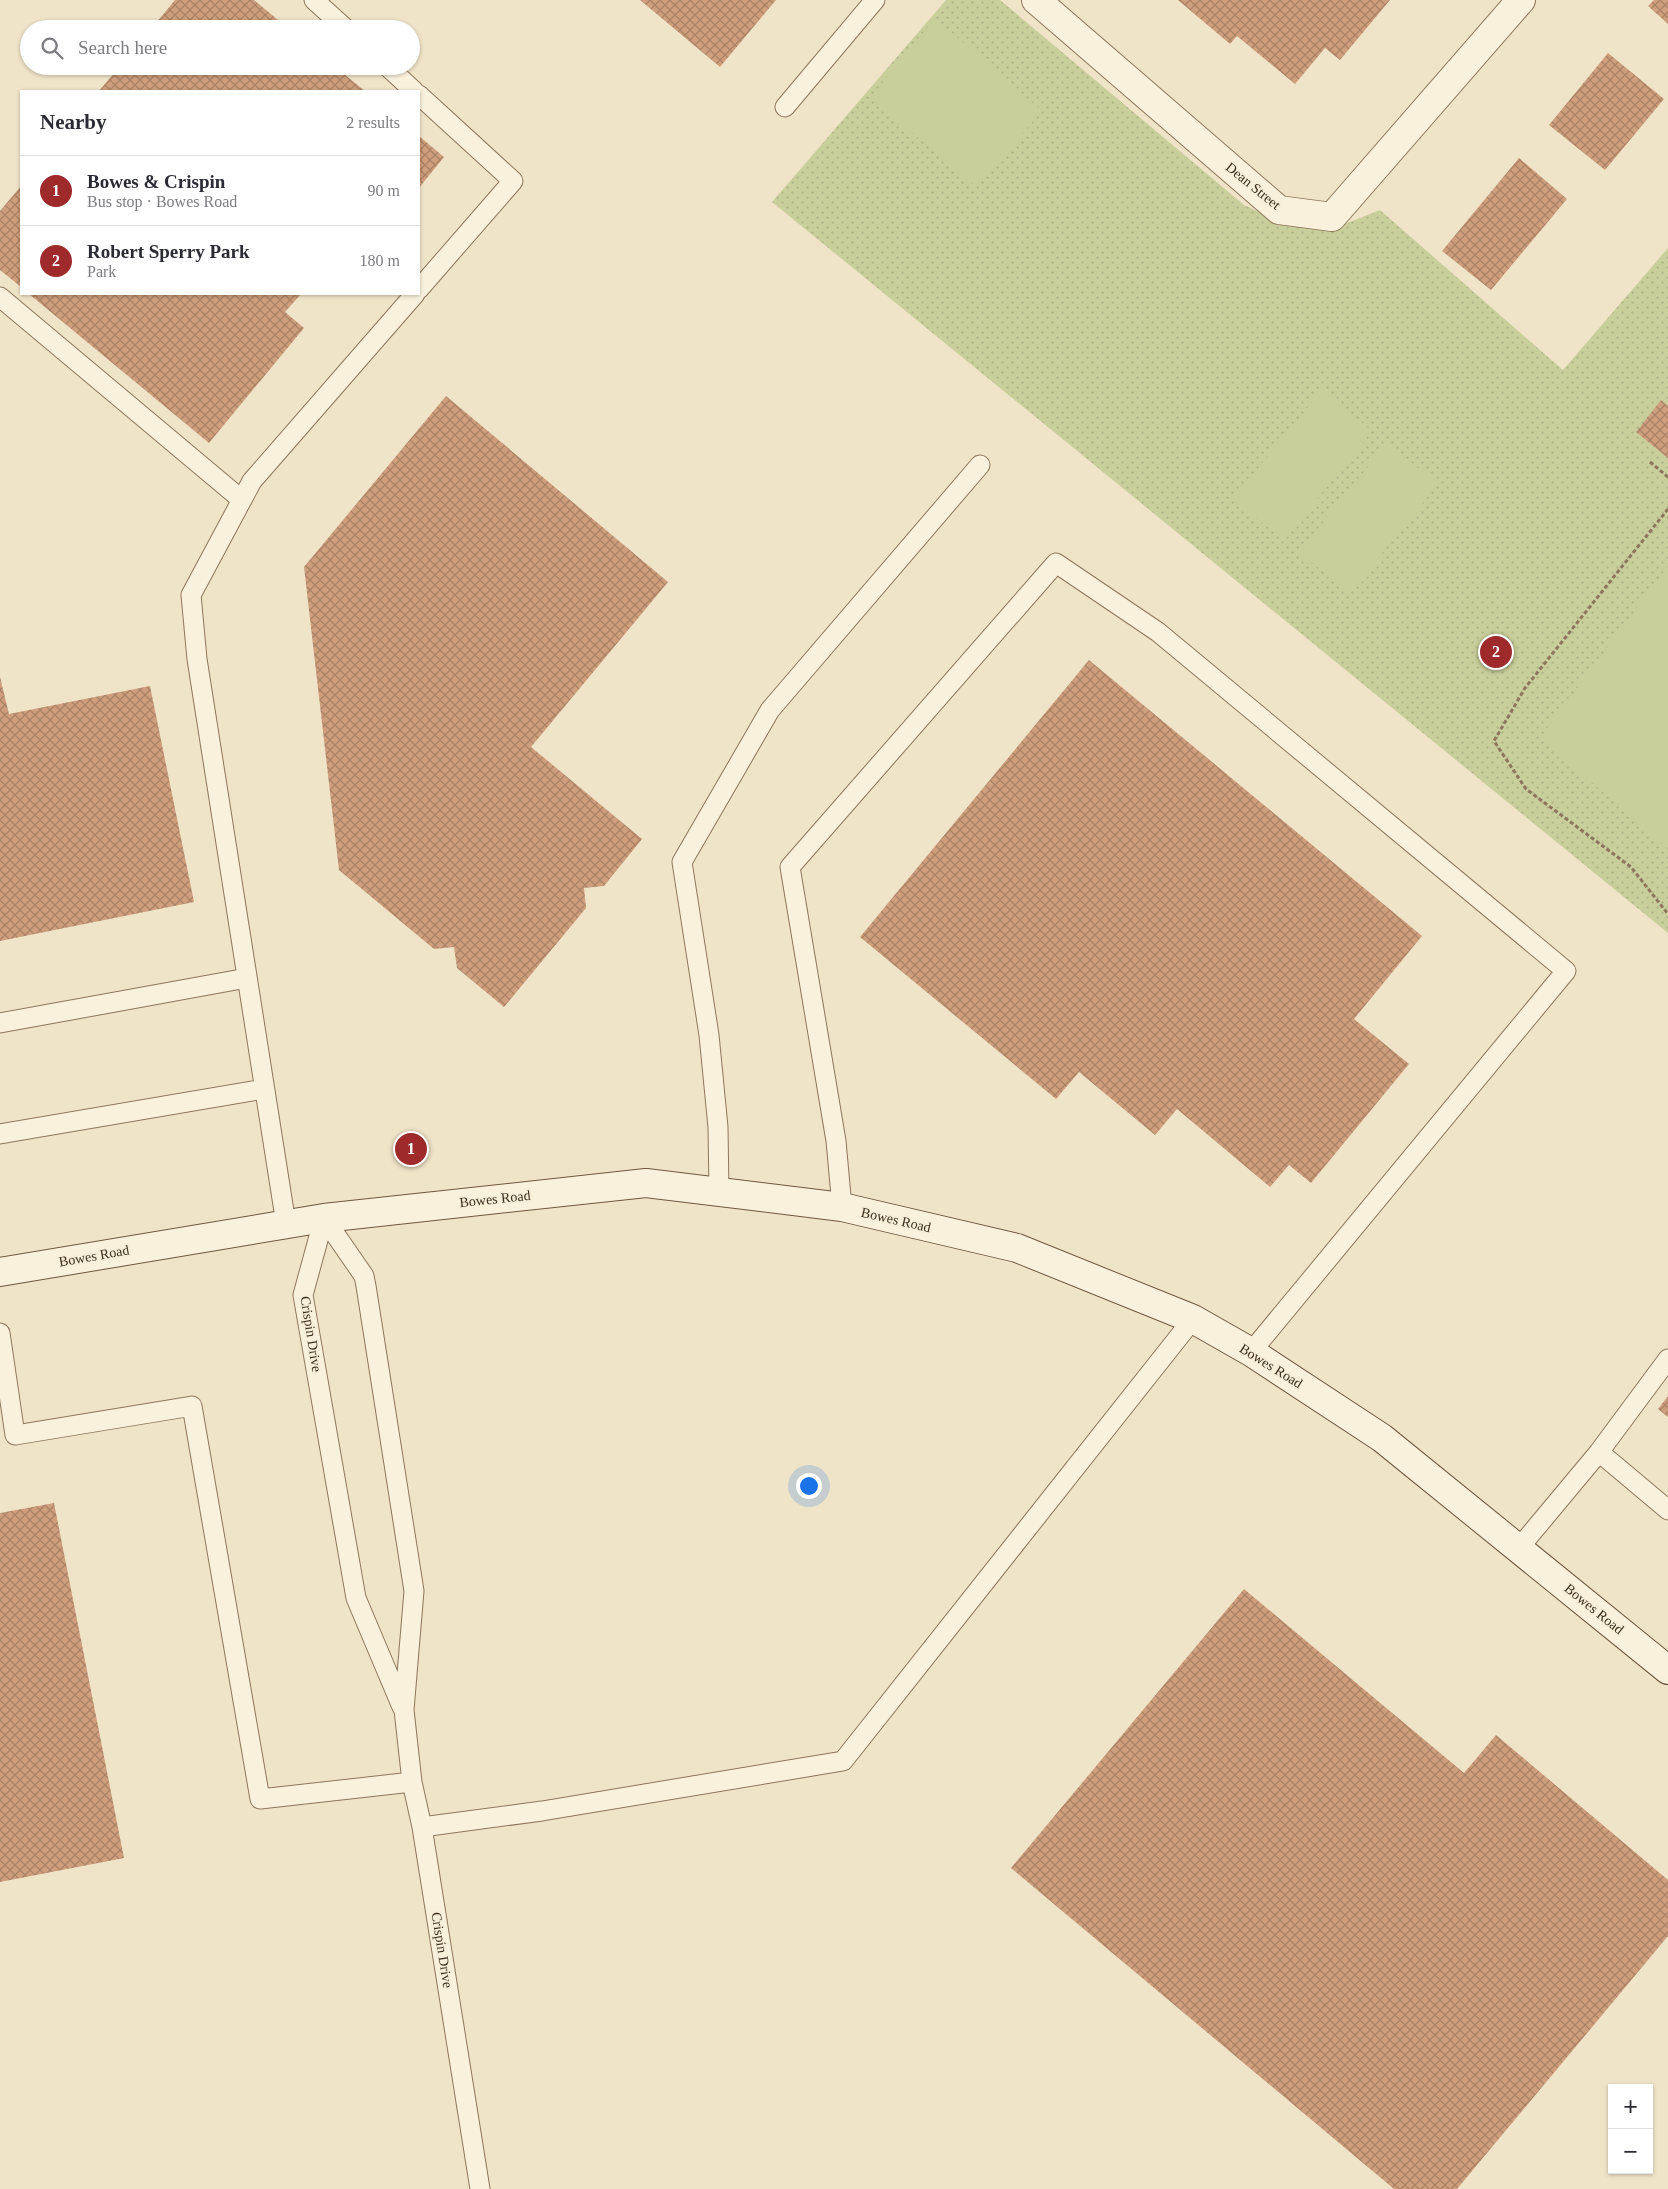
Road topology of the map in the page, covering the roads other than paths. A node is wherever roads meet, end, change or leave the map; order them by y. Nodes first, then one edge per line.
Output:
1 (314, 0) edge
2 (875, 0) edge
3 (1036, 0) edge
4 (1521, 0) edge
5 (336, 20) edge
6 (397, 75) edge
7 (413, 90) edge
8 (420, 96) edge
9 (785, 107) dead end
10 (420, 288) edge
11 (414, 295) edge
12 (0, 297) edge
13 (980, 465) dead end
14 (242, 500) junction
15 (247, 978) junction
16 (0, 1023) edge
17 (264, 1089) junction
18 (0, 1134) edge
19 (719, 1192) junction
20 (842, 1207) junction
21 (324, 1218) junction
22 (286, 1224) junction
23 (0, 1272) edge
24 (1193, 1319) junction
25 (0, 1333) edge
26 (1251, 1352) junction
27 (1668, 1359) edge
28 (7, 1436) edge
29 (1598, 1452) junction
30 (1668, 1510) edge
31 (1519, 1548) junction
32 (1668, 1670) edge
33 (404, 1710) junction
34 (412, 1782) junction
35 (422, 1827) junction
36 (480, 2189) edge

1 - 5 lane
2 - 9 lane
3 - 4 main road, Dean Street
6 - 7 lane
8 - 10 lane
11 - 14 lane
12 - 14 lane
13 - 19 lane
14 - 15 lane
15 - 16 lane
15 - 17 lane
17 - 18 lane
17 - 22 lane
19 - 20 main road, Bowes Road
19 - 21 main road, Bowes Road
20 - 24 main road, Bowes Road
20 - 26 lane
21 - 22 main road, Bowes Road
21 - 33 lane, Crispin Drive
21 - 33 lane, Crispin Drive
22 - 23 main road, Bowes Road
24 - 26 main road, Bowes Road
24 - 35 lane
25 - 28 lane
26 - 31 main road, Bowes Road
27 - 29 lane
28 - 34 lane
29 - 30 lane
29 - 31 lane
31 - 32 main road, Bowes Road
33 - 34 lane, Crispin Drive
34 - 35 lane, Crispin Drive
35 - 36 lane, Crispin Drive

